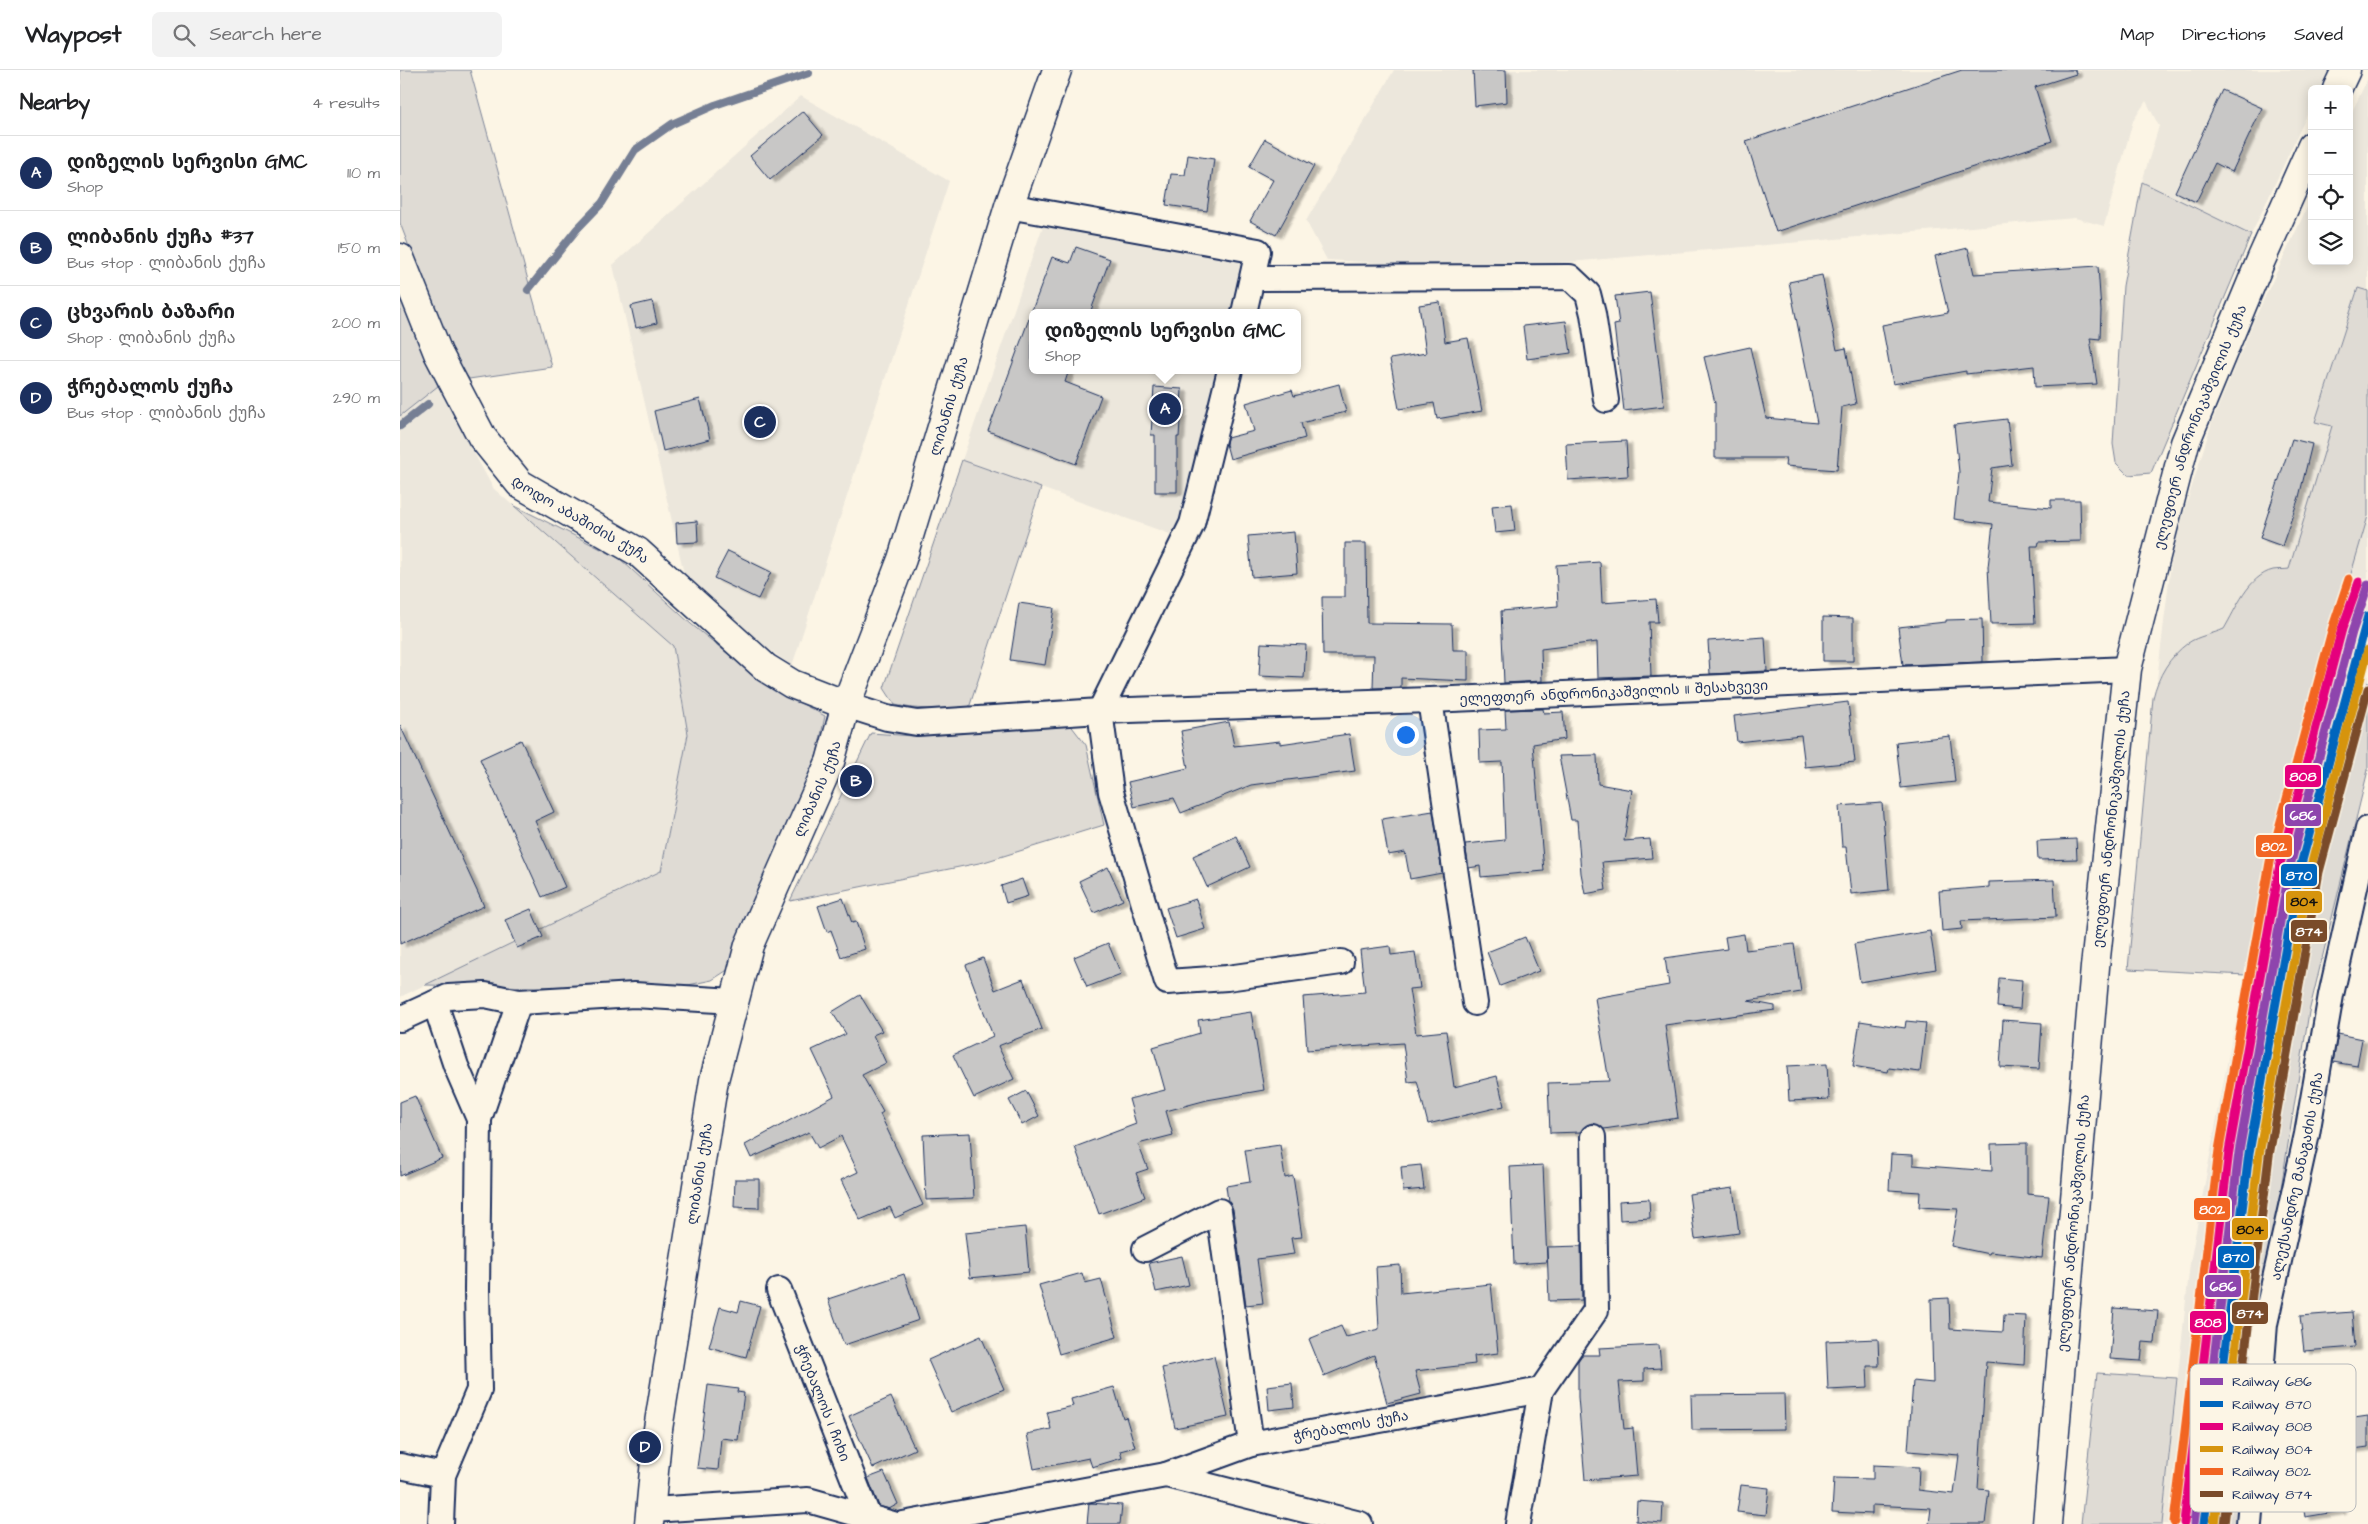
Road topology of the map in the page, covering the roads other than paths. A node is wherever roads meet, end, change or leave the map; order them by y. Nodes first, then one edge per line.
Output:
1 (1057, 70) edge
2 (2346, 70) edge
3 (2339, 85) edge
4 (2308, 155) edge
5 (1009, 206) junction
6 (400, 258) edge
7 (1253, 278) junction
8 (1245, 309) edge
9 (1229, 374) edge
10 (1606, 400) dead end
11 (2127, 669) junction
12 (1430, 700) junction
13 (846, 705) junction
14 (1100, 711) junction
15 (2368, 830) edge
16 (1341, 962) dead end
17 (734, 1001) junction
18 (519, 1002) junction
19 (435, 1003) junction
20 (1475, 1003) dead end
21 (400, 1019) edge
22 (479, 1119) junction
23 (1593, 1137) dead end
24 (1145, 1249) dead end
25 (779, 1290) dead end
26 (2262, 1364) edge
27 (1541, 1390) junction
28 (1251, 1444) junction
29 (400, 1466) edge
30 (443, 1475) junction
31 (1166, 1475) junction
32 (868, 1516) junction
33 (650, 1517) edge
34 (441, 1524) edge
35 (893, 1524) edge
36 (903, 1524) edge
37 (1360, 1524) edge
38 (1518, 1524) edge
39 (2047, 1524) edge

1 - 5 street, ლიბანის ქუჩა
2 - 3 street
4 - 11 street, ელეფთერ ანდრონიკაშვილის ქუჩა
5 - 7 street
5 - 13 street, ლიბანის ქუჩა
6 - 13 street, დოდო აბაშიძის ქუჩა
7 - 8 street
7 - 10 street
9 - 14 street
11 - 12 street, ელეფთერ ანდრონიკაშვილის II შესახვევი
11 - 39 street, ელეფთერ ანდრონიკაშვილის ქუჩა
12 - 14 street, ელეფთერ ანდრონიკაშვილის II შესახვევი
12 - 20 street
13 - 14 street, ელეფთერ ანდრონიკაშვილის II შესახვევი
13 - 17 street, ლიბანის ქუჩა
14 - 16 street
15 - 26 street, ალექსანდრე მანაგაძის ქუჩა
17 - 18 street
17 - 33 street, ლიბანის ქუჩა
18 - 19 street
18 - 22 street
19 - 21 street
19 - 22 street
22 - 30 street
23 - 27 street
24 - 28 street
25 - 32 street, ჭრებალოს I ჩიხი
27 - 28 street, ჭრებალოს ქუჩა
27 - 38 street
28 - 31 street, ჭრებალოს ქუჩა
29 - 30 street
30 - 34 street
31 - 36 street, ჭრებალოს ქუჩა
31 - 37 street, ჭრებალოს ქუჩა
32 - 33 street
32 - 35 street

